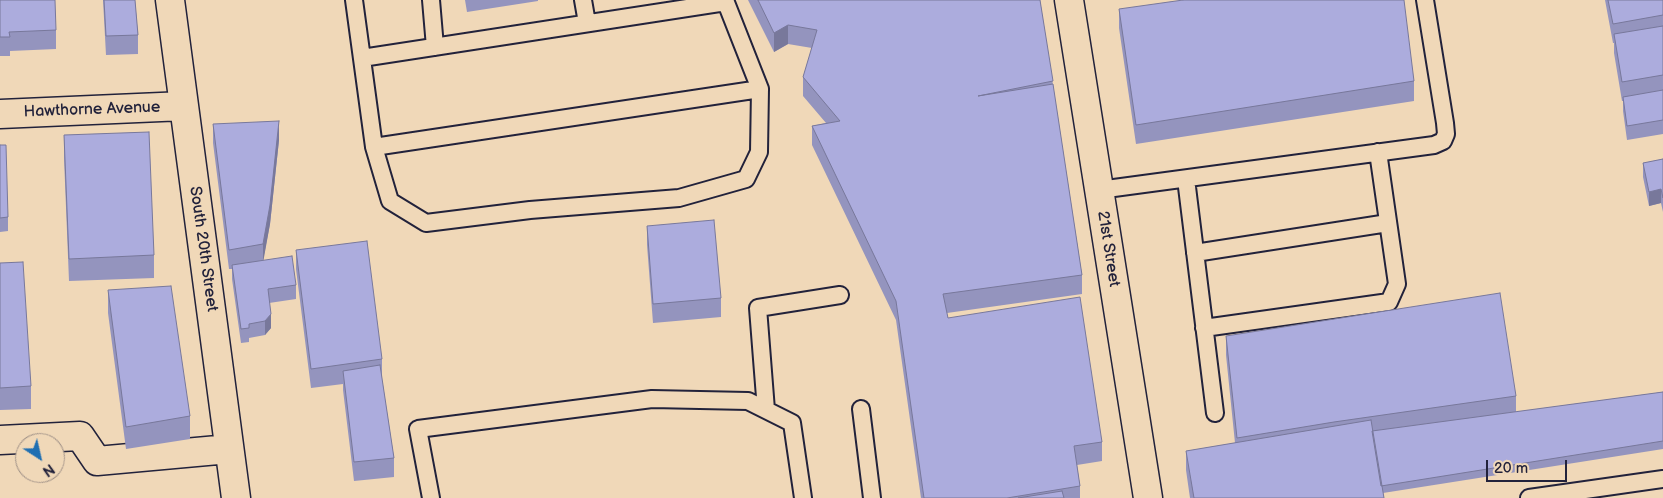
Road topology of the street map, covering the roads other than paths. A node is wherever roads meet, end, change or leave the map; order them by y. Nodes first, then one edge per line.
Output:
1 (170, 0) edge
2 (354, 0) edge
3 (431, 0) edge
4 (583, 0) edge
5 (1069, 0) edge
6 (1426, 0) edge
7 (725, 1) edge
8 (656, 7) edge
9 (586, 24) junction
10 (435, 46) junction
11 (362, 58) junction
12 (760, 89) junction
13 (184, 106) junction
14 (0, 114) edge
15 (374, 147) junction
16 (1378, 152) junction
17 (1186, 179) junction
18 (1099, 190) junction
19 (1388, 223) junction
20 (1195, 253) junction
21 (840, 295) dead end
22 (1204, 328) junction
23 (861, 409) dead end
24 (766, 410) junction
25 (1215, 413) dead end
26 (0, 440) edge
27 (229, 449) junction
28 (1663, 479) edge
29 (236, 498) edge
30 (431, 498) edge
31 (803, 498) edge
32 (872, 498) edge
33 (1148, 498) edge
34 (1529, 498) edge

1 - 13 street, South 20th Street
2 - 11 lane
3 - 10 lane
4 - 9 lane
5 - 18 street, 21st Street
6 - 16 lane
7 - 8 lane
7 - 12 lane
8 - 9 lane
9 - 10 lane
10 - 11 lane
11 - 15 lane
12 - 15 lane
12 - 15 lane
13 - 14 street, Hawthorne Avenue
13 - 27 street, South 20th Street
16 - 17 lane
16 - 19 lane
17 - 18 lane
17 - 20 lane
18 - 33 street, 21st Street
19 - 20 lane
19 - 22 lane
20 - 22 lane
21 - 24 lane
22 - 25 lane
23 - 32 lane
24 - 30 lane
24 - 31 lane
26 - 27 street
27 - 29 street, South 20th Street
28 - 34 lane

